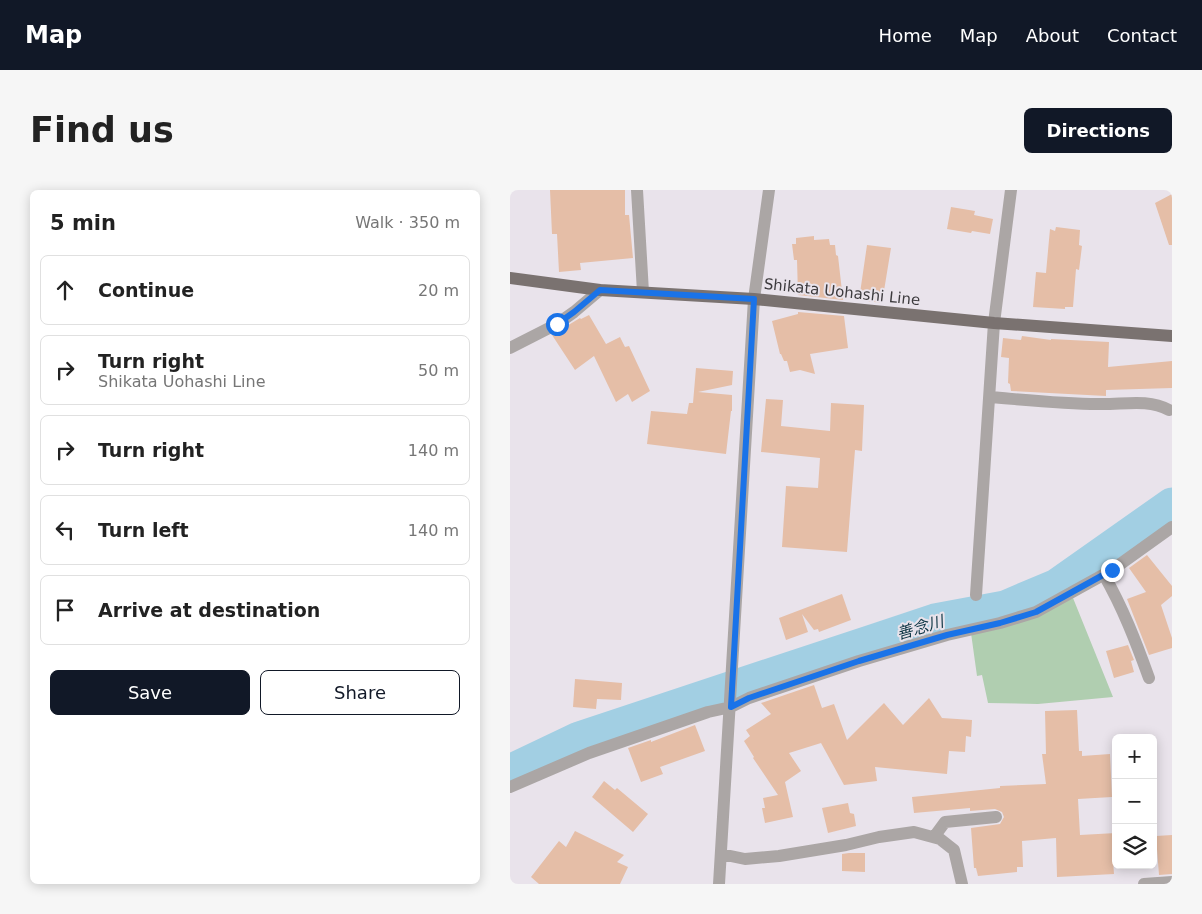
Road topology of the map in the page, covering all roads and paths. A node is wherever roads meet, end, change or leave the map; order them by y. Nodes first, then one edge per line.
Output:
1 (637, 190) edge
2 (769, 190) edge
3 (1011, 190) edge
4 (510, 278) edge
5 (600, 290) junction
6 (643, 292) junction
7 (754, 299) junction
8 (994, 323) junction
9 (1172, 336) edge
10 (510, 348) edge
11 (990, 397) junction
12 (1169, 410) dead end
13 (1172, 527) edge
14 (1104, 575) junction
15 (976, 595) dead end
16 (1149, 678) dead end
17 (731, 707) junction
18 (510, 787) edge
19 (996, 817) dead end
20 (934, 837) junction
21 (721, 854) junction
22 (1172, 882) edge
23 (720, 884) edge
24 (962, 884) edge
25 (1144, 884) edge

1 - 6 street
2 - 7 street
3 - 8 street
4 - 5 main road, Shikata Uohashi Line
5 - 6 main road, Shikata Uohashi Line
5 - 10 street
6 - 7 main road, Shikata Uohashi Line
7 - 8 main road, Shikata Uohashi Line
7 - 17 street
8 - 9 main road, Shikata Uohashi Line
8 - 11 street
11 - 12 street
11 - 15 street
13 - 14 street
14 - 16 street
14 - 17 street
17 - 18 street
17 - 21 street
19 - 20 street
20 - 21 street
20 - 24 street
21 - 23 street
22 - 25 street

